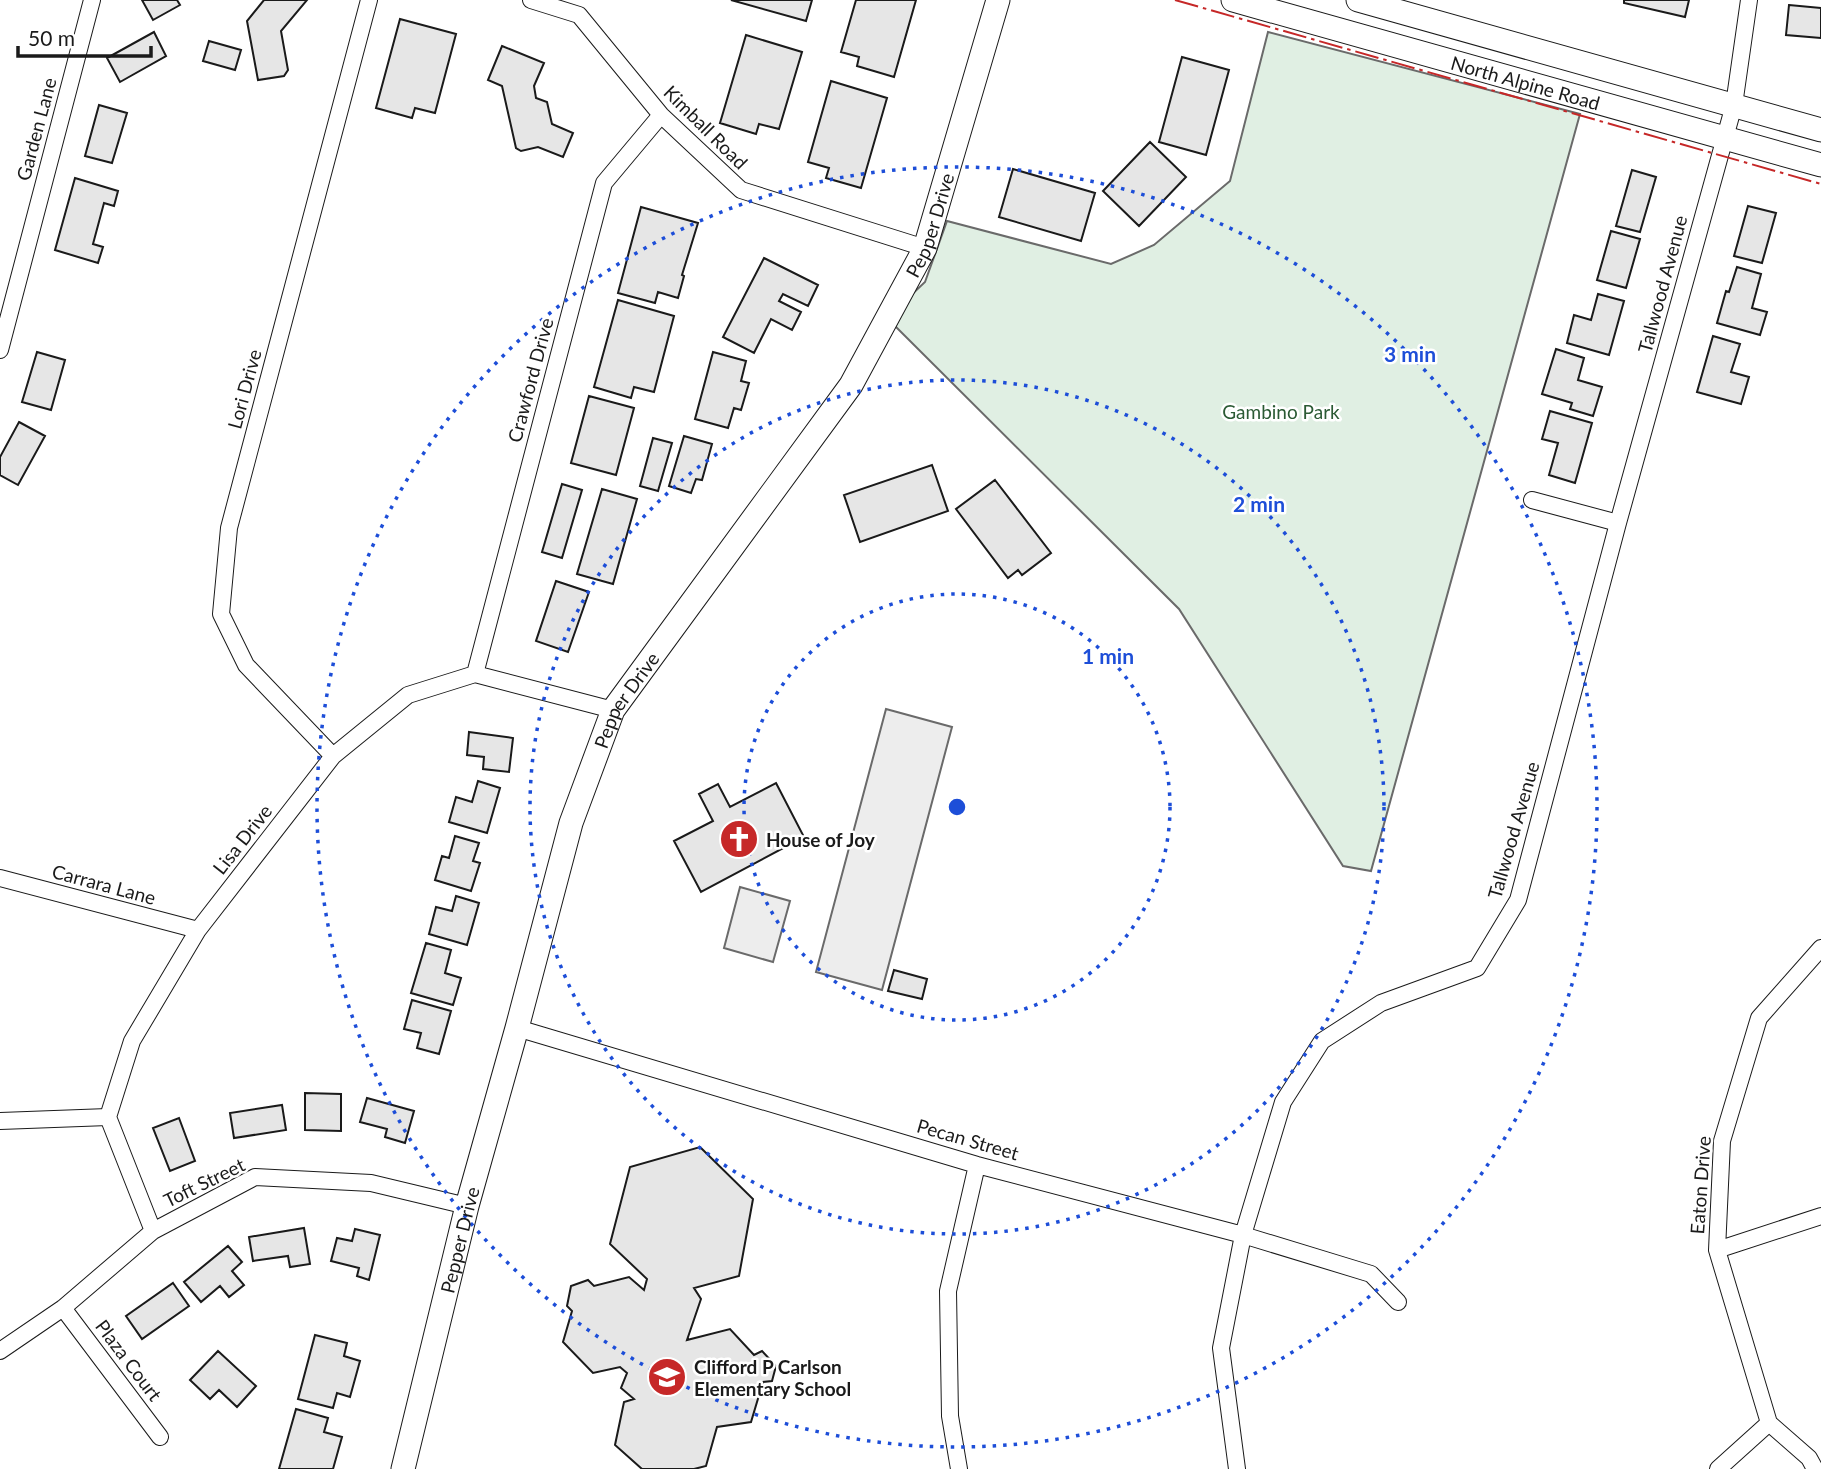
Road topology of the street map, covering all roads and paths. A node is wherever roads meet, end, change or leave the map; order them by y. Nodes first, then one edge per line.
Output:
1 (92, 0) edge
2 (369, 0) edge
3 (531, 0) edge
4 (998, 0) edge
5 (1233, 0) edge
6 (1359, 0) edge
7 (1749, 0) edge
8 (1734, 106) junction
9 (661, 115) junction
10 (1821, 130) edge
11 (1724, 138) junction
12 (1821, 165) edge
13 (925, 248) junction
14 (0, 350) edge
15 (1532, 500) dead end
16 (1618, 523) junction
17 (475, 674) junction
18 (613, 710) junction
19 (333, 756) junction
20 (0, 878) edge
21 (198, 930) junction
22 (1821, 947) edge
23 (517, 1028) junction
24 (108, 1117) junction
25 (0, 1121) edge
26 (977, 1165) junction
27 (467, 1206) junction
28 (1821, 1216) edge
29 (153, 1231) junction
30 (1242, 1235) junction
31 (1717, 1250) junction
32 (1398, 1302) dead end
33 (63, 1308) junction
34 (0, 1351) edge
35 (1769, 1423) junction
36 (160, 1437) dead end
37 (403, 1469) edge
38 (959, 1469) edge
39 (1237, 1469) edge
40 (1718, 1469) edge
41 (1815, 1469) edge

1 - 14 street, Garden Lane
2 - 19 street, Lori Drive
3 - 9 street, Kimball Road
4 - 13 street, Pepper Drive
5 - 11 street, North Alpine Road
6 - 8 street, North Alpine Road
7 - 8 street, Tallwood Avenue
8 - 10 street, North Alpine Road
8 - 11 street, Tallwood Avenue
9 - 13 street, Kimball Road
9 - 17 street, Crawford Drive
11 - 12 street, North Alpine Road
11 - 16 street, Tallwood Avenue
13 - 18 street, Pepper Drive
15 - 16 street
16 - 30 street, Tallwood Avenue
17 - 18 street
17 - 19 street, Lisa Drive
18 - 23 street, Pepper Drive
19 - 21 street, Lisa Drive
20 - 21 street, Carrara Lane
21 - 24 street, Lisa Drive
22 - 31 street, Eaton Drive
23 - 26 street, Pecan Street
23 - 27 street, Pepper Drive
24 - 25 street
24 - 29 street
26 - 30 street, Pecan Street
26 - 38 street
27 - 29 street, Toft Street
27 - 37 street, Pepper Drive
28 - 31 street
29 - 33 street, Toft Street
30 - 32 street, Pecan Street
30 - 39 street, Tallwood Avenue
31 - 35 street, Eaton Drive
33 - 34 street, Toft Street
33 - 36 street, Plaza Court
35 - 40 street
35 - 41 street

